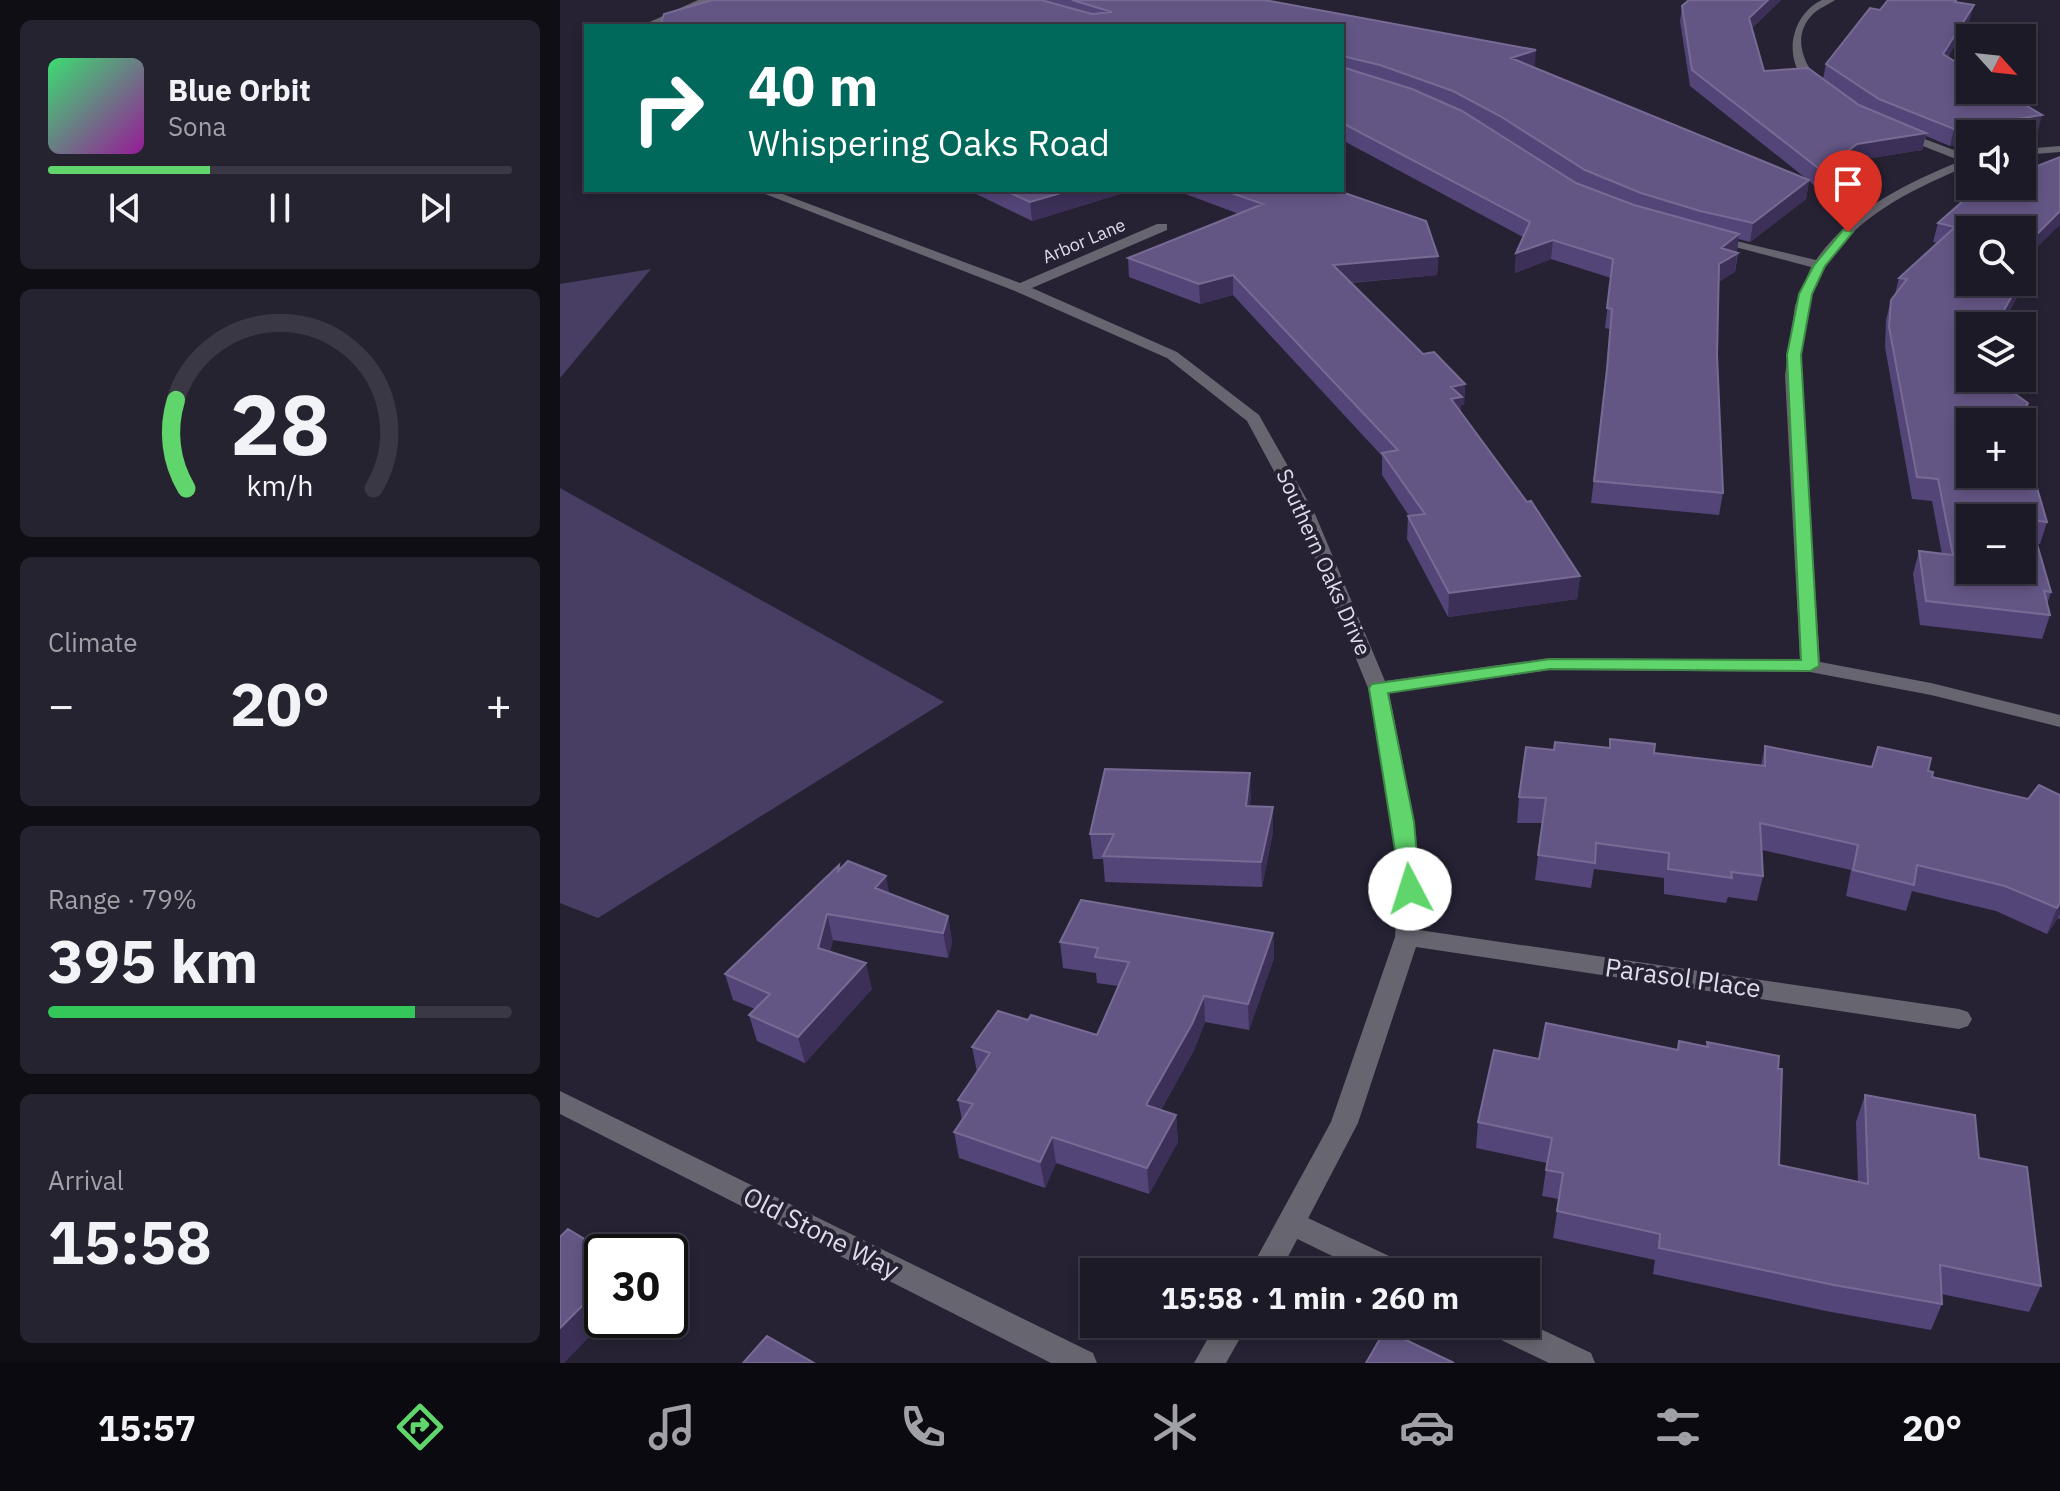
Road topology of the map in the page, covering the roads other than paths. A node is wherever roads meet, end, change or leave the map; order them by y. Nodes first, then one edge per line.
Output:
1 (706, 0) edge
2 (1830, 0) edge
3 (651, 24) edge
4 (1825, 93) edge
5 (1886, 128) edge
6 (2060, 149) edge
7 (2036, 151) edge
8 (1956, 156) edge
9 (1956, 167) edge
10 (766, 192) edge
11 (1162, 227) dead end
12 (1701, 236) edge
13 (1820, 265) junction
14 (1020, 288) junction
15 (1810, 666) junction
16 (1378, 688) junction
17 (2060, 721) edge
18 (1407, 937) junction
19 (1959, 1019) dead end
20 (560, 1102) edge
21 (1293, 1223) junction
22 (1272, 1258) edge
23 (1365, 1258) edge
24 (1224, 1338) edge
25 (1529, 1338) edge
26 (1082, 1363) edge
27 (1209, 1363) edge
28 (1580, 1363) edge

1 - 3 street
2 - 4 street
5 - 8 street
6 - 7 street
9 - 13 street
10 - 14 street, Southern Oaks Drive
11 - 14 street, Arbor Lane
12 - 13 street
13 - 15 street
14 - 16 street, Southern Oaks Drive
15 - 16 street
15 - 17 street
16 - 18 street, Southern Oaks Drive
18 - 19 street, Parasol Place
18 - 21 street, Southern Oaks Drive
20 - 26 street, Old Stone Way
21 - 22 street, Southern Oaks Drive
21 - 23 street
24 - 27 street
25 - 28 street

